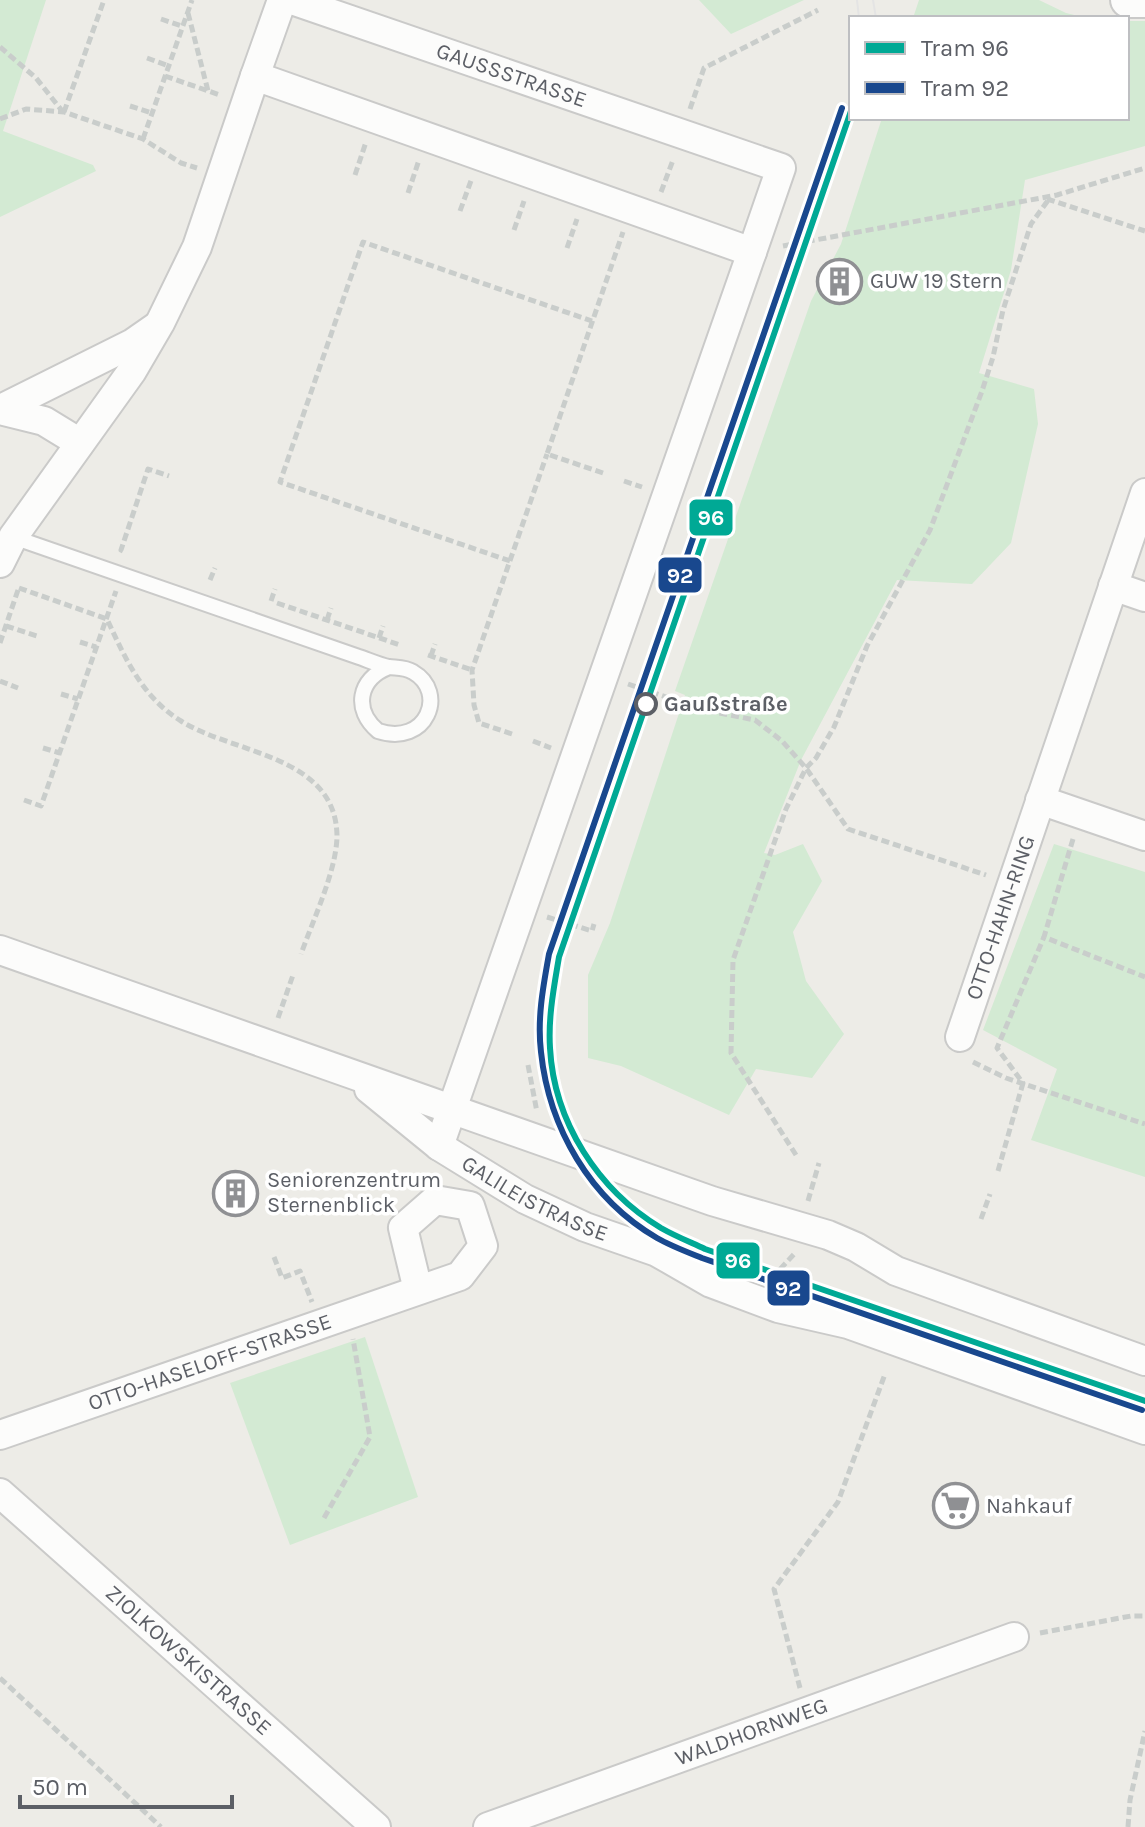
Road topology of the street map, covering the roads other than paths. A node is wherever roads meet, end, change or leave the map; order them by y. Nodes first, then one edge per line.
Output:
1 (282, 0) edge
2 (292, 0) edge
3 (1128, 0) edge
4 (1145, 0) edge
5 (255, 76) junction
6 (752, 252) junction
7 (160, 323) junction
8 (1, 409) edge
9 (80, 443) junction
10 (1145, 493) edge
11 (13, 537) junction
12 (12, 570) edge
13 (1113, 586) junction
14 (1145, 597) edge
15 (389, 667) junction
16 (1040, 800) junction
17 (1145, 836) edge
18 (0, 950) edge
19 (960, 1037) road end
20 (353, 1076) junction
21 (453, 1112) junction
22 (439, 1146) junction
23 (418, 1290) dead end
24 (1145, 1361) edge
25 (1145, 1430) edge
26 (0, 1435) edge
27 (0, 1493) edge
28 (1014, 1637) road end
29 (376, 1827) edge
30 (488, 1827) edge

1 - 5 street
2 - 6 street, GAUSSSTRASSE
3 - 4 street
5 - 6 street
5 - 7 street
6 - 21 street, GAUSSSTRASSE
7 - 8 street
7 - 9 street
8 - 9 street
9 - 11 street
10 - 13 street, OTTO-HAHN-RING
11 - 12 street
11 - 15 lane
13 - 14 street
13 - 16 street, OTTO-HAHN-RING
15 - 15 lane
16 - 17 street
16 - 19 street, OTTO-HAHN-RING
18 - 20 street, GALILEISTRASSE
20 - 21 street, GALILEISTRASSE
20 - 22 street, GALILEISTRASSE
21 - 22 street, GAUSSSTRASSE
21 - 24 street, GALILEISTRASSE
22 - 25 street, GALILEISTRASSE
23 - 26 street, OTTO-HASELOFF-STRASSE
27 - 29 street, ZIOLKOWSKISTRASSE
28 - 30 street, WALDHORNWEG

